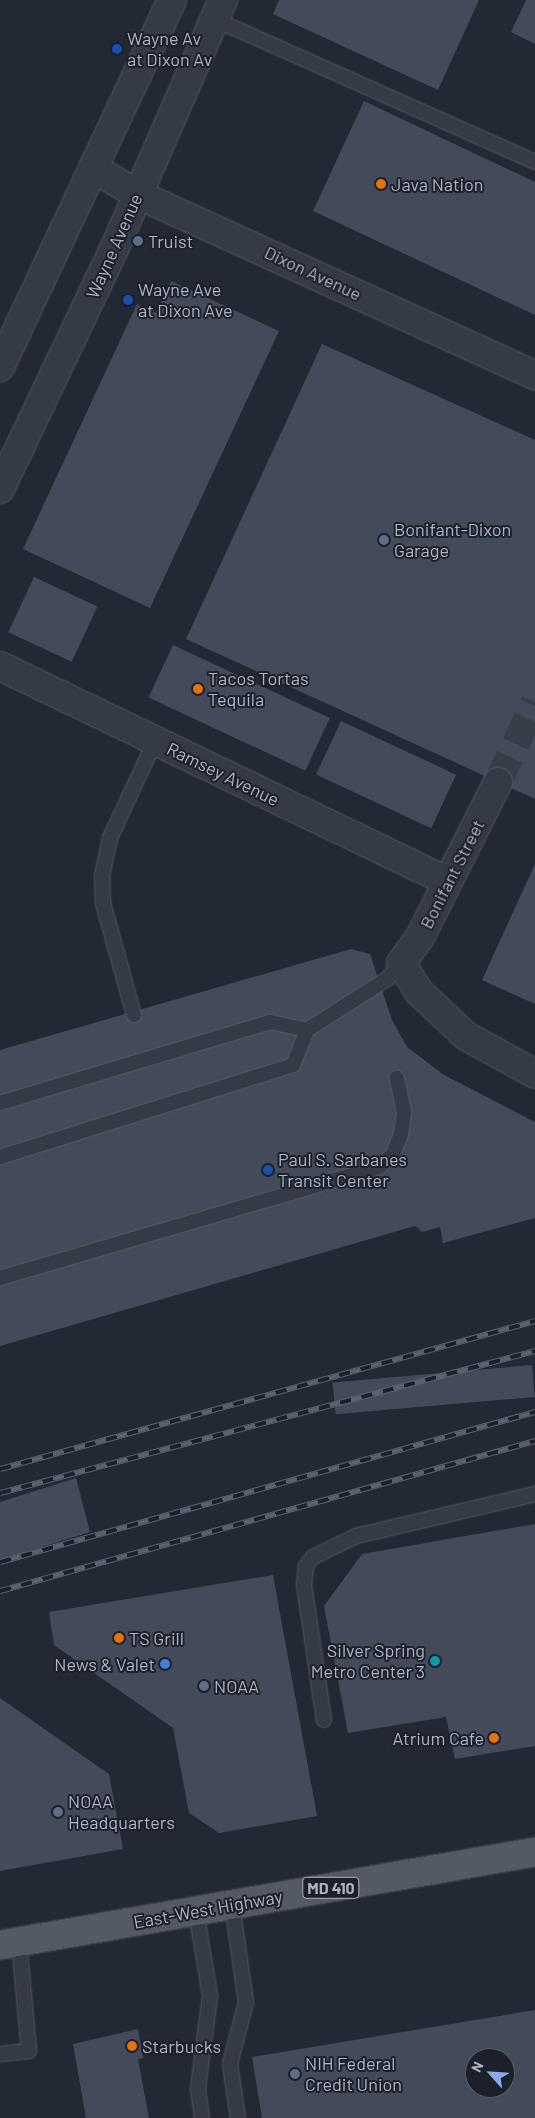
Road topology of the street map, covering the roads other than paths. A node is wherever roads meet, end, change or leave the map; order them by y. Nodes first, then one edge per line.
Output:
1 (172, 0) edge
2 (218, 9) edge
3 (535, 162) edge
4 (93, 168) junction
5 (138, 194) junction
6 (0, 367) edge
7 (535, 375) edge
8 (0, 490) edge
9 (0, 666) edge
10 (155, 741) junction
11 (498, 782) tunnel mouth
12 (446, 881) junction
13 (401, 964) junction
14 (134, 1015) dead end
15 (307, 1030) junction
16 (535, 1074) edge
17 (397, 1078) dead end
18 (0, 1103) edge
19 (0, 1157) edge
20 (0, 1278) edge
21 (535, 1494) edge
22 (324, 1720) dead end
23 (535, 1852) edge
24 (232, 1905) junction
25 (196, 1911) junction
26 (10, 1943) edge
27 (0, 2054) edge
28 (202, 2118) edge
29 (238, 2118) edge

1 - 4 street
2 - 3 lane
2 - 5 street, Wayne Avenue
4 - 5 street, Dixon Avenue
4 - 6 street
5 - 7 street, Dixon Avenue
5 - 8 street, Wayne Avenue
9 - 10 street, Ramsey Avenue
10 - 12 street, Ramsey Avenue
10 - 14 lane
11 - 12 street, Bonifant Street
12 - 13 street, Bonifant Street
13 - 15 lane
13 - 16 street
15 - 18 lane
15 - 19 lane
17 - 20 lane
21 - 22 lane
23 - 24 main road, East-West Highway / MD 410
24 - 25 main road, East-West Highway / MD 410
24 - 29 lane
25 - 26 main road, East-West Highway / MD 410
25 - 28 lane
26 - 27 lane

